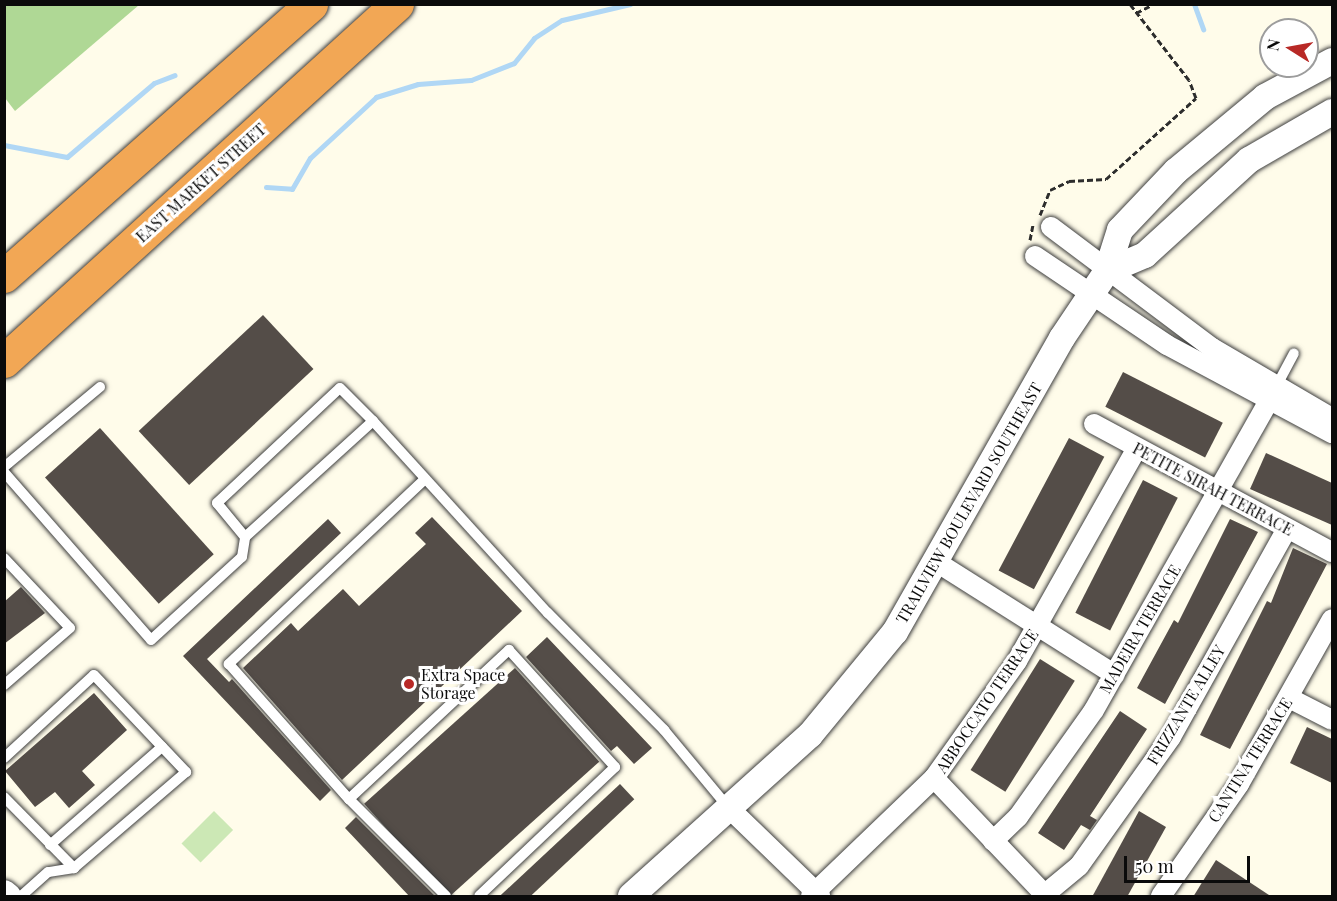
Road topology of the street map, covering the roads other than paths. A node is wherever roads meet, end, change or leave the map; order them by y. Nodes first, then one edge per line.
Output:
1 (297, 4) edge
2 (311, 4) edge
3 (397, 4) edge
4 (405, 4) edge
5 (367, 31) junction
6 (252, 57) junction
7 (1332, 62) edge
8 (1332, 112) edge
9 (1051, 227) road end
10 (1035, 256) dead end
11 (1107, 271) junction
12 (4, 276) edge
13 (1091, 294) junction
14 (1294, 353) dead end
15 (4, 361) edge
16 (100, 387) dead end
17 (1272, 394) junction
18 (1332, 418) edge
19 (373, 421) junction
20 (1094, 424) dead end
21 (1332, 433) edge
22 (1137, 448) junction
23 (4, 467) edge
24 (4, 472) edge
25 (425, 479) junction
26 (1217, 493) junction
27 (1287, 529) junction
28 (245, 537) junction
29 (1332, 552) edge
30 (4, 558) edge
31 (938, 563) junction
32 (1332, 619) edge
33 (1040, 622) junction
34 (1115, 675) junction
35 (4, 685) edge
36 (1289, 698) junction
37 (1332, 720) edge
38 (162, 747) junction
39 (4, 758) edge
40 (934, 778) junction
41 (4, 796) edge
42 (349, 799) junction
43 (729, 808) junction
44 (993, 842) junction
45 (50, 845) junction
46 (74, 868) junction
47 (4, 893) edge
48 (816, 895) edge
49 (1167, 895) edge
50 (1045, 896) edge
51 (8, 897) edge
52 (21, 897) edge
53 (446, 897) edge
54 (479, 897) edge
55 (632, 897) edge

1 - 6 highway
2 - 6 highway
3 - 5 highway, EAST MARKET STREET
4 - 5 highway
5 - 15 highway, EAST MARKET STREET
6 - 12 highway
7 - 11 street, TRAILVIEW BOULEVARD SOUTHEAST
8 - 11 street
9 - 11 street
10 - 13 street
11 - 13 street, TRAILVIEW BOULEVARD SOUTHEAST
11 - 17 street
13 - 17 street
13 - 31 street, TRAILVIEW BOULEVARD SOUTHEAST
14 - 17 lane
16 - 23 lane
17 - 18 street
17 - 21 street
17 - 26 street, MADEIRA TERRACE
19 - 25 lane
19 - 28 lane
19 - 28 lane
20 - 22 street, PETITE SIRAH TERRACE
22 - 26 street, PETITE SIRAH TERRACE
22 - 33 street, ABBOCCATO TERRACE
24 - 28 lane
25 - 42 lane
25 - 43 lane
26 - 27 street, PETITE SIRAH TERRACE
26 - 34 street, MADEIRA TERRACE
27 - 29 street, PETITE SIRAH TERRACE
27 - 50 street, FRIZZANTE ALLEY
30 - 35 lane
31 - 33 street
31 - 43 street, TRAILVIEW BOULEVARD SOUTHEAST
32 - 36 street, CANTINA TERRACE
33 - 34 street
33 - 40 street, ABBOCCATO TERRACE
34 - 44 street, MADEIRA TERRACE
36 - 37 street
36 - 49 street, CANTINA TERRACE
38 - 39 lane
38 - 45 lane
38 - 46 lane
40 - 44 street
40 - 48 street, ABBOCCATO TERRACE
41 - 45 lane
42 - 53 lane
42 - 54 lane
43 - 48 street
43 - 55 street, TRAILVIEW BOULEVARD SOUTHEAST
44 - 50 street
45 - 46 lane
46 - 52 lane
47 - 51 street

